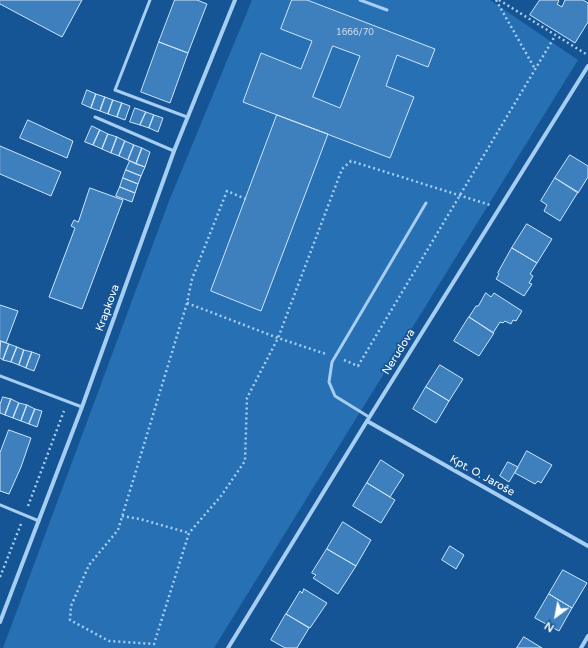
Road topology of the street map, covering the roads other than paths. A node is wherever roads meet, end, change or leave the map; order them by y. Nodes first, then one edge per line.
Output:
1 (150, 0) edge
2 (235, 0) edge
3 (360, 0) edge
4 (387, 10) dead end
5 (588, 66) edge
6 (95, 117) dead end
7 (187, 117) junction
8 (174, 150) junction
9 (426, 203) dead end
10 (0, 376) edge
11 (82, 407) junction
12 (368, 419) junction
13 (0, 505) edge
14 (39, 520) junction
15 (588, 546) edge
16 (1, 617) edge
17 (0, 622) edge
18 (588, 636) edge
19 (228, 648) edge
20 (581, 648) edge

1 - 7 lane
2 - 7 street, Krapkova
3 - 4 lane
5 - 12 street, Nerudova
6 - 8 lane
7 - 8 street, Krapkova
8 - 11 street, Krapkova
9 - 12 lane
10 - 11 lane
11 - 14 street, Krapkova
12 - 15 street, Kpt. O. Jaroše
12 - 19 street, Nerudova
13 - 14 lane
14 - 16 street, Krapkova
16 - 17 street, Krapkova
18 - 20 street

